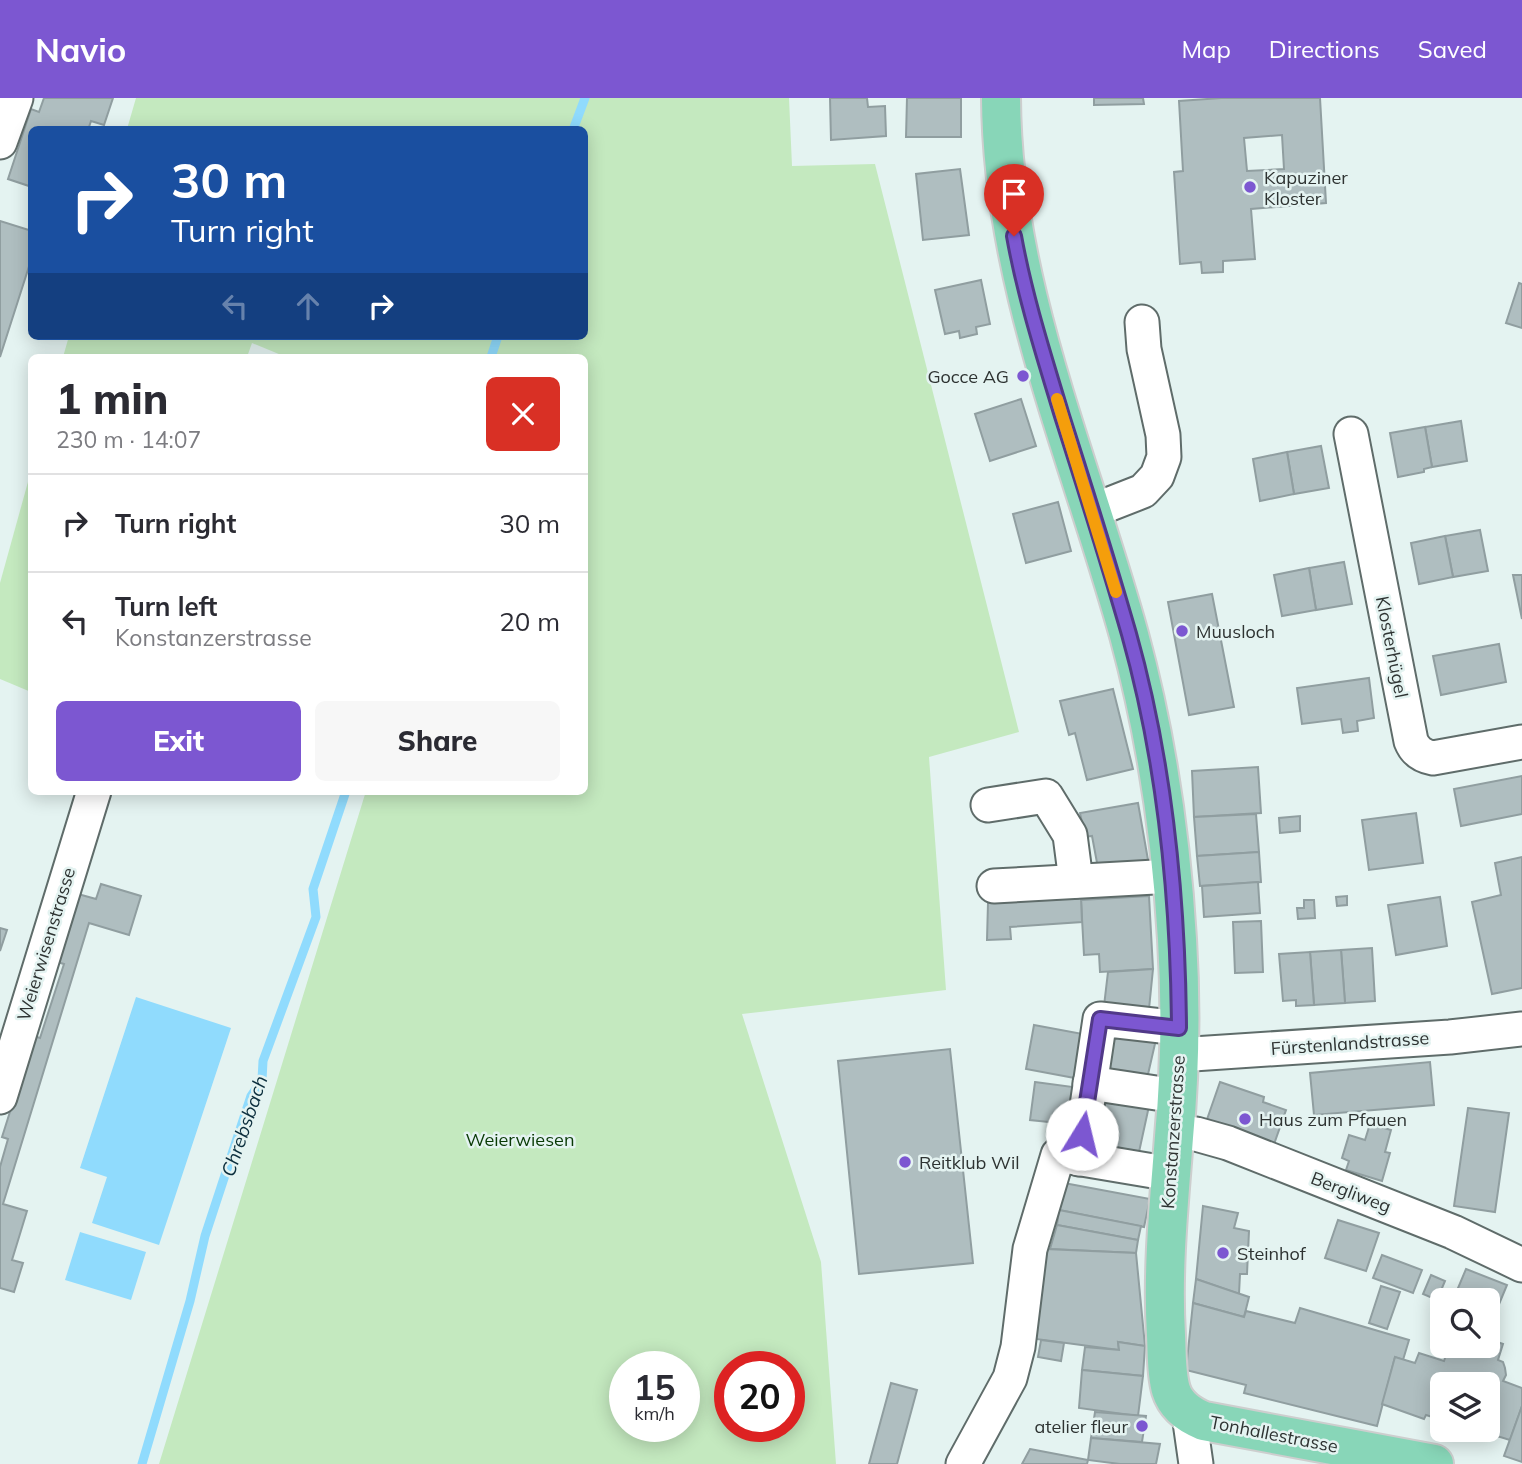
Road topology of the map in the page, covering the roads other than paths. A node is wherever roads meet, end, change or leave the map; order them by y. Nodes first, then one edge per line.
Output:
1 (16, 98) edge
2 (1001, 98) edge
3 (0, 142) edge
4 (1142, 322) dead end
5 (1351, 435) dead end
6 (1092, 511) junction
7 (1522, 742) edge
8 (93, 795) edge
9 (988, 805) dead end
10 (1172, 876) junction
11 (1076, 881) junction
12 (994, 886) dead end
13 (1522, 1029) edge
14 (1179, 1042) junction
15 (1090, 1083) junction
16 (0, 1097) edge
17 (1176, 1114) junction
18 (1079, 1159) junction
19 (1171, 1174) junction
20 (1522, 1265) edge
21 (1180, 1402) junction
22 (963, 1464) edge
23 (1196, 1464) edge
24 (1434, 1464) edge

1 - 3 street
2 - 6 main road, Konstanzerstrasse
4 - 6 street
5 - 7 street, Klosterhügel
6 - 10 main road, Konstanzerstrasse
8 - 16 street, Weierwisenstrasse
9 - 11 street
10 - 11 street
10 - 14 main road, Konstanzerstrasse
11 - 12 street
13 - 14 street, Fürstenlandstrasse
14 - 15 street, Fürstenlandstrasse
14 - 17 main road, Konstanzerstrasse
15 - 17 street, Bergliweg
15 - 18 street
17 - 19 main road, Konstanzerstrasse
17 - 20 street, Bergliweg
18 - 19 street
18 - 22 street
19 - 21 main road, Konstanzerstrasse
21 - 23 street, Konstanzerstrasse
21 - 24 main road, Tonhallestrasse

